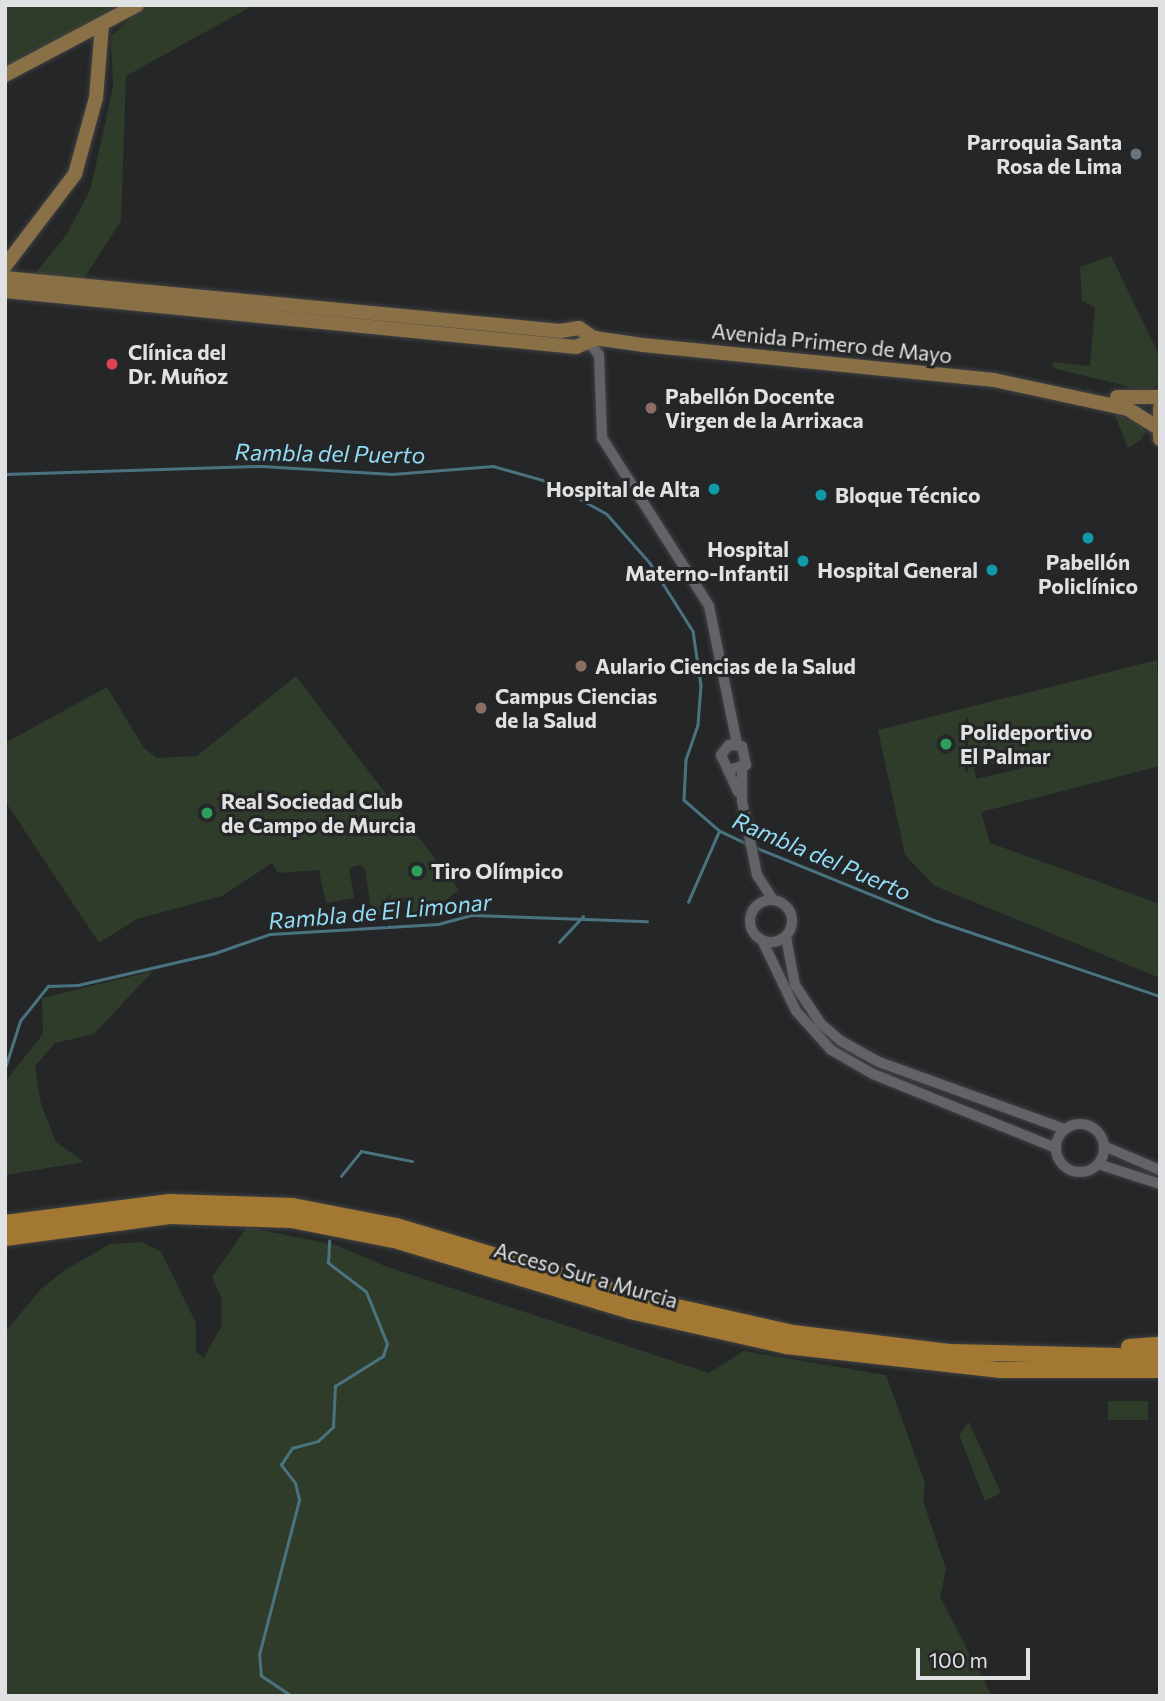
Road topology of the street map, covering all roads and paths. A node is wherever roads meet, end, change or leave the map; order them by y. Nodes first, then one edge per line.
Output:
1 (130, 9) edge
2 (102, 24) junction
3 (76, 38) junction
4 (100, 61) junction
5 (5, 75) edge
6 (5, 265) edge
7 (5, 278) edge
8 (5, 291) edge
9 (61, 297) junction
10 (5, 300) edge
11 (312, 309) junction
12 (341, 312) junction
13 (325, 322) junction
14 (585, 341) junction
15 (1063, 391) junction
16 (1160, 397) edge
17 (1160, 408) edge
18 (1158, 433) edge
19 (733, 745) junction
20 (742, 769) junction
21 (728, 770) junction
22 (742, 801) junction
23 (756, 871) junction
24 (773, 900) junction
25 (753, 909) junction
26 (786, 937) junction
27 (763, 942) junction
28 (1064, 1129) junction
29 (1104, 1146) junction
30 (1056, 1148) junction
31 (1098, 1164) junction
32 (1160, 1170) edge
33 (1160, 1184) edge
34 (5, 1223) edge
35 (5, 1238) edge
36 (1160, 1345) edge
37 (1057, 1356) junction
38 (1160, 1357) edge
39 (1160, 1370) edge
40 (1100, 1371) junction
41 (1160, 1379) edge

1 - 2 main road
1 - 4 main road
2 - 3 main road
2 - 4 main road
3 - 4 main road
3 - 5 main road
4 - 6 main road
7 - 11 main road
8 - 9 main road
9 - 10 main road
9 - 13 main road
11 - 12 main road
11 - 13 main road
12 - 13 main road
12 - 14 main road
13 - 14 main road
14 - 15 main road, Avenida Primero de Mayo
14 - 19 street
15 - 16 main road, Avenida Primero de Mayo
15 - 18 main road, Avenida Primero de Mayo
17 - 18 main road
19 - 20 street
19 - 21 street
20 - 21 street
20 - 22 street
21 - 22 street
22 - 23 street
23 - 24 street
23 - 25 street
24 - 25 street
24 - 26 street
25 - 27 street
26 - 27 street
26 - 28 street
27 - 30 street
28 - 29 street
28 - 30 street
29 - 31 street
29 - 32 street
30 - 31 street
31 - 33 street
34 - 37 highway, Acceso Sur a Murcia
35 - 40 highway, Acceso Sur a Murcia
36 - 37 highway
37 - 38 highway, Acceso Sur a Murcia
39 - 40 highway, Acceso Sur a Murcia
40 - 41 highway

